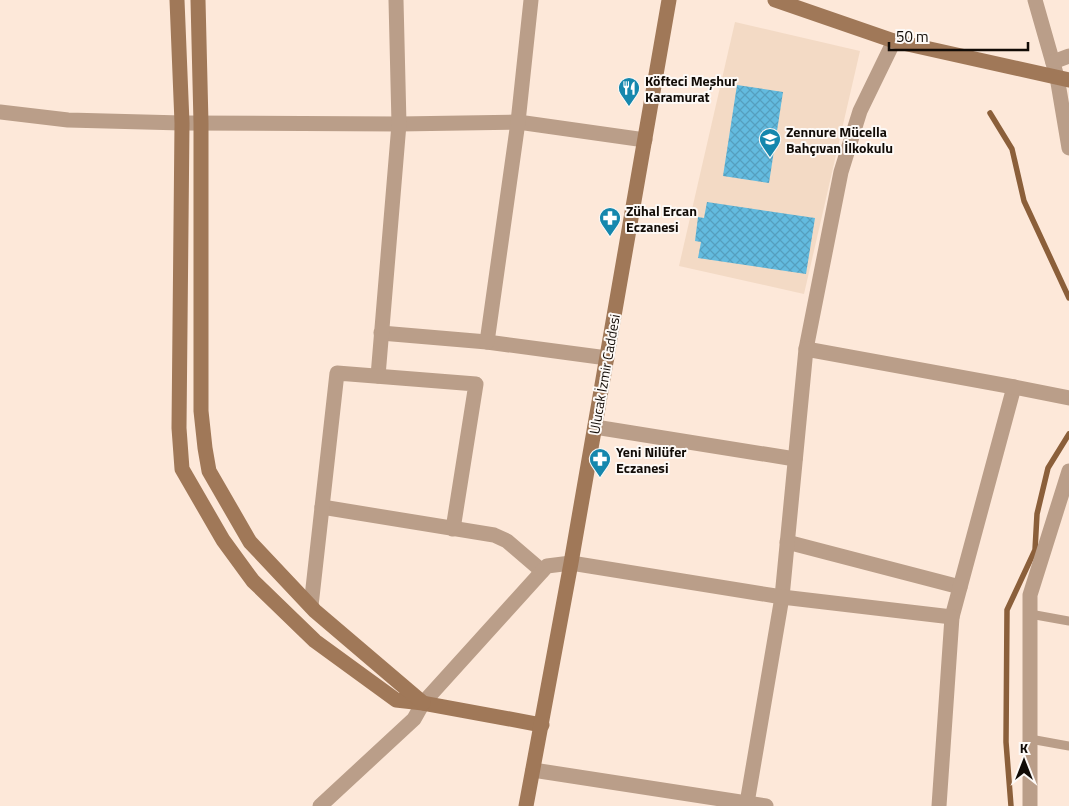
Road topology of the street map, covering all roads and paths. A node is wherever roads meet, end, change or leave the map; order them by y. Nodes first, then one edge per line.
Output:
1 (177, 0) edge
2 (198, 0) edge
3 (396, 0) edge
4 (531, 0) edge
5 (670, 0) edge
6 (775, 0) edge
7 (1035, 0) edge
8 (894, 41) junction
9 (1069, 56) edge
10 (1052, 62) junction
11 (1063, 79) edge
12 (0, 112) edge
13 (518, 122) junction
14 (182, 123) junction
15 (201, 123) junction
16 (400, 124) junction
17 (645, 140) junction
18 (1069, 148) edge
19 (381, 333) junction
20 (486, 342) junction
21 (806, 349) junction
22 (607, 358) junction
23 (378, 376) junction
24 (1014, 387) junction
25 (1069, 398) edge
26 (595, 427) junction
27 (795, 459) junction
28 (1069, 471) edge
29 (322, 508) junction
30 (453, 528) junction
31 (787, 542) junction
32 (571, 563) junction
33 (542, 572) junction
34 (960, 587) junction
35 (782, 597) junction
36 (311, 606) junction
37 (1030, 614) junction
38 (952, 617) junction
39 (1069, 621) edge
40 (296, 622) junction
41 (423, 703) junction
42 (542, 725) junction
43 (1030, 739) junction
44 (1069, 746) edge
45 (533, 770) junction
46 (746, 803) junction
47 (320, 806) edge
48 (526, 806) edge
49 (766, 806) edge
50 (939, 806) edge
51 (1030, 806) edge

1 - 14 street
2 - 15 street
3 - 16 street
4 - 13 street
5 - 17 street, Ulucak İzmir Caddesi
6 - 8 street
7 - 10 street
8 - 11 street
8 - 21 street
9 - 10 street
10 - 11 street
11 - 18 street
12 - 14 street
13 - 16 street
13 - 17 street
13 - 20 street
14 - 15 street
14 - 40 street
15 - 16 street
15 - 36 street
16 - 19 street
17 - 22 street, Ulucak İzmir Caddesi
19 - 20 street
19 - 23 street
20 - 22 street
21 - 24 street
21 - 27 street
22 - 26 street, Ulucak İzmir Caddesi
23 - 29 street
23 - 30 street
24 - 25 street
24 - 34 street
26 - 27 street
26 - 32 street, Ulucak İzmir Caddesi
27 - 31 street
28 - 37 street
29 - 30 street
29 - 36 street
30 - 33 street
31 - 34 street
31 - 35 street
32 - 33 street
32 - 35 street
32 - 42 street, Ulucak İzmir Caddesi
33 - 41 street
34 - 38 street
35 - 38 street
35 - 46 street
36 - 40 street
36 - 41 street
37 - 39 lane
37 - 43 street
38 - 50 street
40 - 41 street
41 - 42 street
41 - 47 street
42 - 45 street, Ulucak İzmir Caddesi
43 - 44 lane
43 - 51 street
45 - 46 street
45 - 48 street, Ulucak İzmir Caddesi
46 - 49 street

